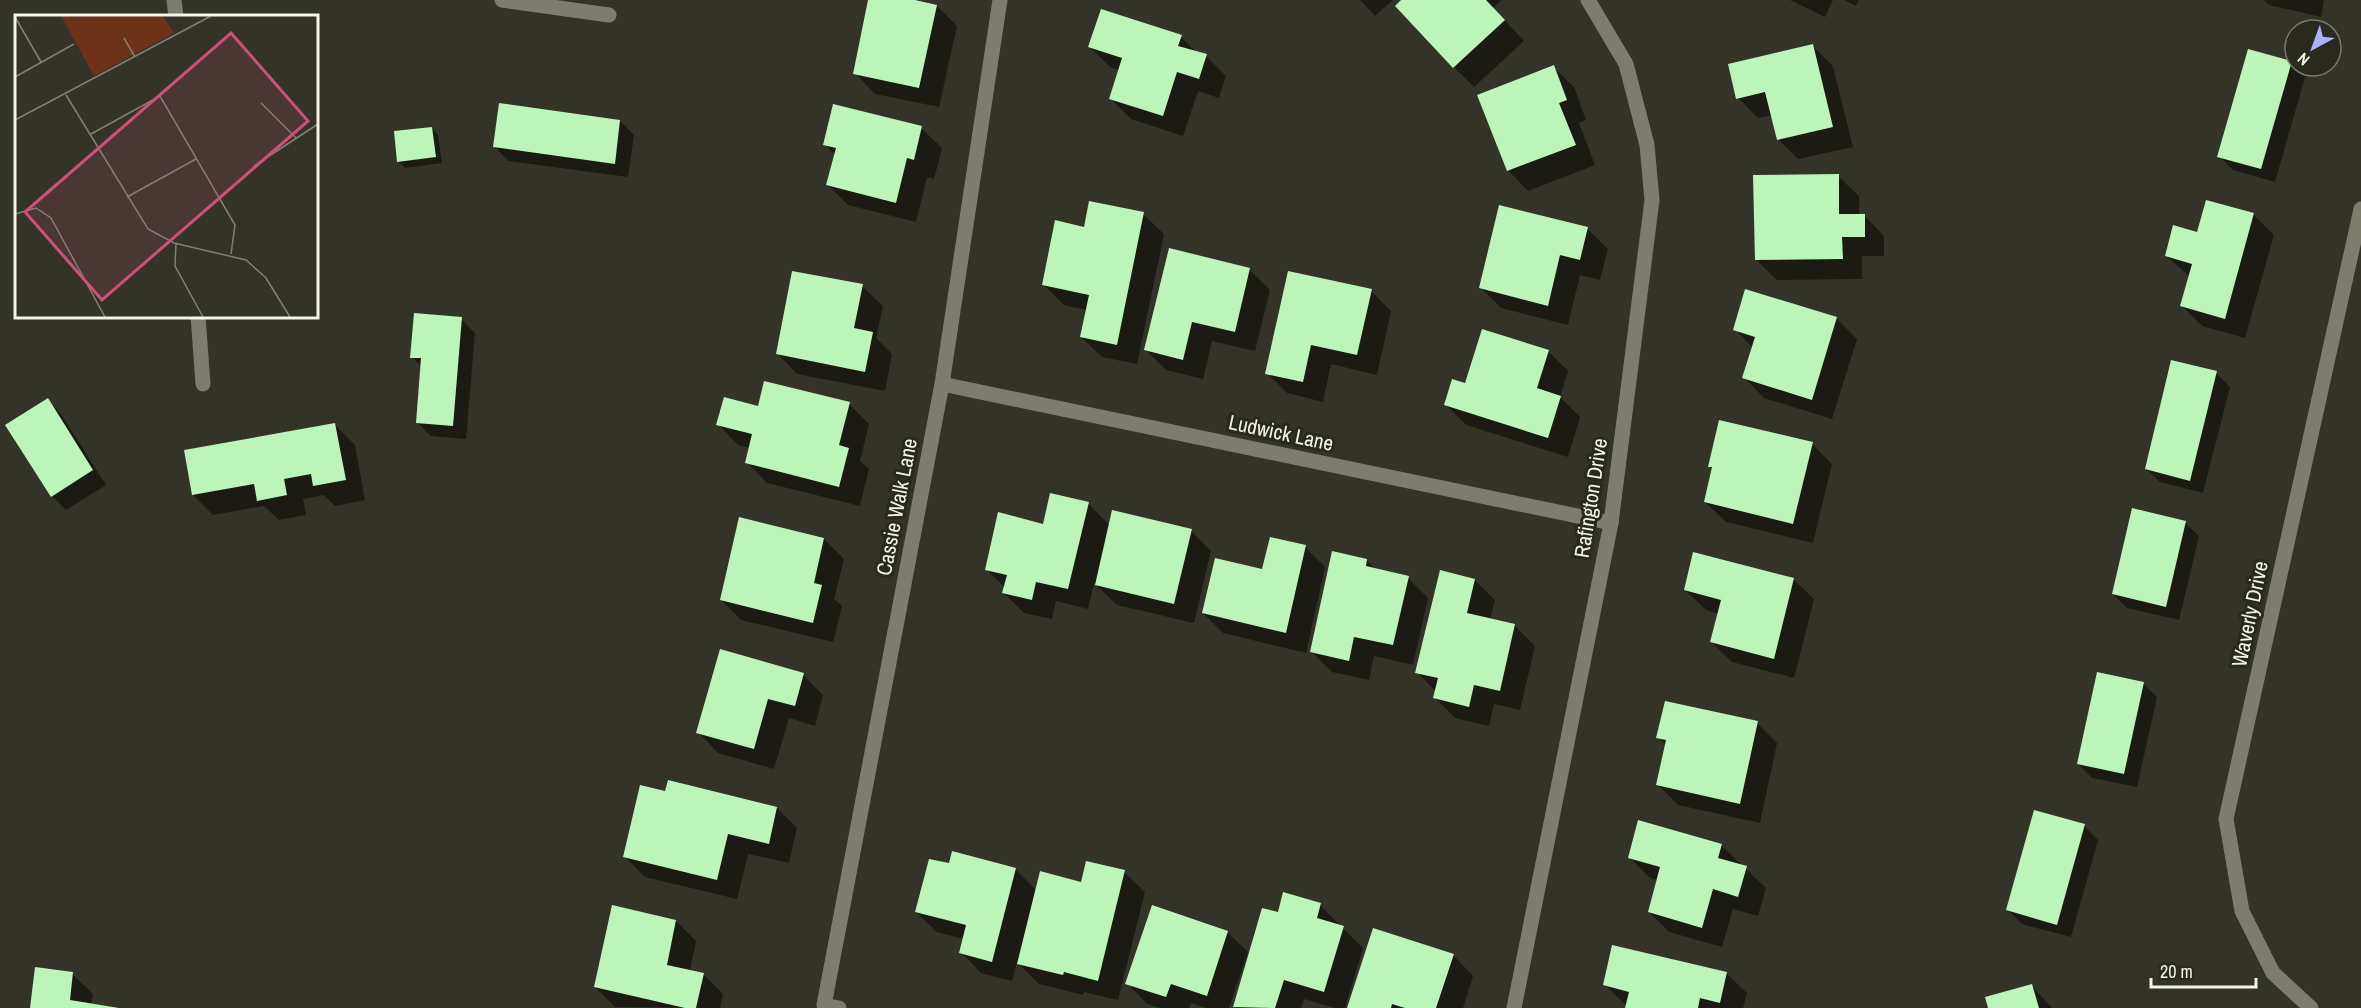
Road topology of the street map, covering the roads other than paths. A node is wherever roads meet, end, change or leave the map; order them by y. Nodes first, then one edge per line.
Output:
1 (174, 0) edge
2 (502, 0) edge
3 (1000, 0) edge
4 (1588, 0) edge
5 (176, 15) edge
6 (609, 15) dead end
7 (2361, 209) edge
8 (198, 318) edge
9 (203, 384) dead end
10 (942, 384) junction
11 (1611, 523) junction
12 (839, 1008) edge
13 (1514, 1008) edge
14 (2311, 1008) edge

1 - 5 street
2 - 6 street
3 - 10 street, Cassie Walk Lane
4 - 11 street, Rafington Drive
7 - 14 street, Waverly Drive
8 - 9 street
10 - 11 street, Ludwick Lane
10 - 12 street, Cassie Walk Lane
11 - 13 street, Rafington Drive

